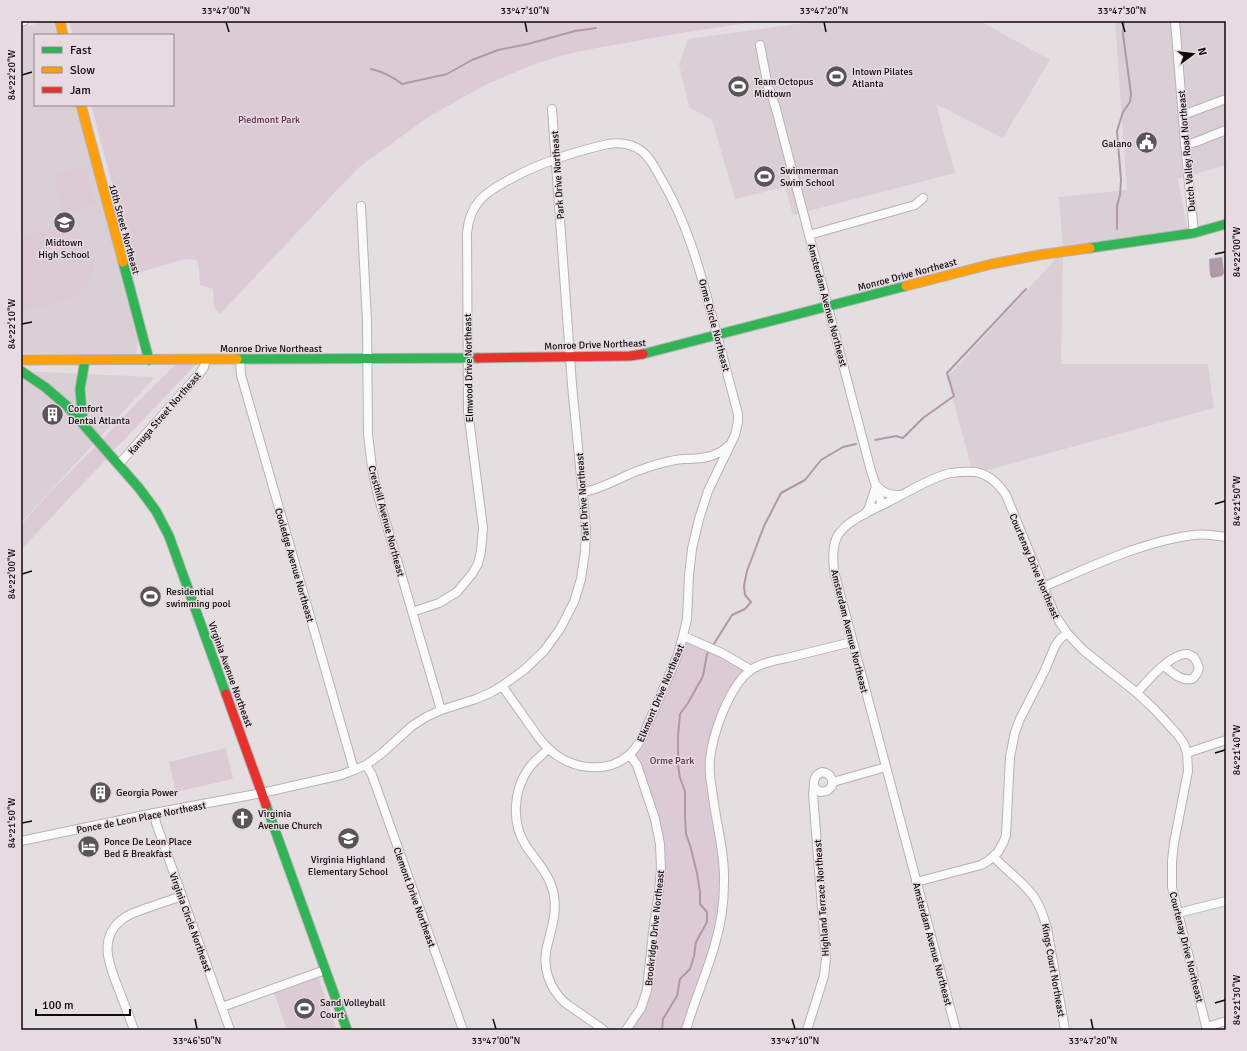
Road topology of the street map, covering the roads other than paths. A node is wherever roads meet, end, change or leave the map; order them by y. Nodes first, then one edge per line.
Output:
1 (24, 21) edge
2 (60, 21) edge
3 (1175, 21) edge
4 (21, 22) edge
5 (63, 34) edge
6 (760, 45) dead end
7 (1226, 99) edge
8 (81, 106) edge
9 (552, 109) dead end
10 (1183, 115) junction
11 (1226, 130) edge
12 (1185, 145) junction
13 (555, 159) junction
14 (923, 198) dead end
15 (361, 206) dead end
16 (1226, 224) edge
17 (1194, 233) junction
18 (809, 235) junction
19 (828, 307) junction
20 (718, 336) junction
21 (570, 357) junction
22 (467, 358) junction
23 (206, 359) junction
24 (240, 359) junction
25 (367, 359) junction
26 (21, 360) edge
27 (85, 360) junction
28 (149, 360) junction
29 (21, 371) edge
30 (83, 423) junction
31 (730, 444) junction
32 (119, 464) junction
33 (876, 485) junction
34 (583, 492) junction
35 (902, 495) junction
36 (882, 506) junction
37 (865, 514) junction
38 (1226, 537) edge
39 (1043, 587) junction
40 (412, 612) junction
41 (1067, 633) junction
42 (684, 636) junction
43 (852, 642) junction
44 (1164, 666) dead end
45 (751, 670) junction
46 (502, 686) junction
47 (1137, 693) junction
48 (441, 710) junction
49 (1226, 740) edge
50 (548, 749) junction
51 (1187, 753) junction
52 (630, 755) junction
53 (366, 765) junction
54 (886, 767) junction
55 (354, 770) junction
56 (833, 782) junction
57 (814, 787) junction
58 (262, 793) junction
59 (154, 813) junction
60 (21, 841) edge
61 (994, 856) junction
62 (916, 882) junction
63 (182, 896) junction
64 (1226, 901) edge
65 (1178, 913) junction
66 (325, 970) junction
67 (222, 1007) junction
68 (1226, 1021) edge
69 (1207, 1029) edge
70 (134, 1030) edge
71 (230, 1030) edge
72 (347, 1030) edge
73 (463, 1030) edge
74 (604, 1030) edge
75 (626, 1030) edge
76 (686, 1030) edge
77 (808, 1030) edge
78 (956, 1030) edge
79 (1065, 1030) edge

1 - 4 street
2 - 5 main road
3 - 10 street, Dutch Valley Road Northeast
6 - 18 street, Amsterdam Avenue Northeast
7 - 10 street
8 - 28 main road, 10th Street Northeast
9 - 13 street, Park Drive Northeast
10 - 12 street, Dutch Valley Road Northeast
11 - 12 street
12 - 17 street, Dutch Valley Road Northeast
13 - 20 street, Orme Circle Northeast
13 - 21 street, Park Drive Northeast
13 - 22 street, Elmwood Drive Northeast
14 - 18 street
15 - 25 street, Cresthill Avenue Northeast
16 - 17 main road, Monroe Drive Northeast
17 - 19 main road, Monroe Drive Northeast
18 - 19 street, Amsterdam Avenue Northeast
19 - 20 main road, Monroe Drive Northeast
19 - 33 street, Amsterdam Avenue Northeast
20 - 21 main road, Monroe Drive Northeast
20 - 31 street, Orme Circle Northeast
21 - 22 main road, Monroe Drive Northeast
21 - 34 street, Park Drive Northeast
22 - 25 main road, Monroe Drive Northeast
22 - 40 street, Elmwood Drive Northeast
23 - 24 main road, Monroe Drive Northeast
23 - 28 main road, Monroe Drive Northeast
23 - 32 street, Kanuga Street Northeast
24 - 25 main road, Monroe Drive Northeast
24 - 55 street, Cooledge Avenue Northeast
25 - 40 street, Cresthill Avenue Northeast
26 - 27 main road, Monroe Drive Northeast
27 - 28 main road, Monroe Drive Northeast
27 - 30 main road
29 - 30 main road, Virginia Avenue Northeast
30 - 32 main road, Virginia Avenue Northeast
31 - 34 street
31 - 42 street, Elkmont Drive Northeast
32 - 58 main road, Virginia Avenue Northeast
33 - 35 street
33 - 36 street, Amsterdam Avenue Northeast
33 - 37 street
34 - 46 street, Park Drive Northeast
35 - 36 street, Courtenay Drive Northeast
35 - 39 street, Courtenay Drive Northeast
36 - 37 street, Amsterdam Avenue Northeast
37 - 43 street, Amsterdam Avenue Northeast
38 - 39 street
39 - 41 street, Courtenay Drive Northeast
40 - 48 street, Cresthill Avenue Northeast
41 - 47 street, Courtenay Drive Northeast
41 - 61 street
42 - 45 street
42 - 52 street, Elkmont Drive Northeast
43 - 45 street
43 - 54 street, Amsterdam Avenue Northeast
44 - 47 street
45 - 76 street
46 - 48 street, Park Drive Northeast
46 - 50 street, Elkmont Drive Northeast
47 - 51 street, Courtenay Drive Northeast
48 - 53 street, Park Drive Northeast
49 - 51 street
50 - 52 street, Elkmont Drive Northeast
50 - 74 street
51 - 65 street, Courtenay Drive Northeast
52 - 75 street, Brookridge Drive Northeast
53 - 55 street, Park Drive Northeast
53 - 73 street, Clemont Drive Northeast
54 - 56 street
54 - 62 street, Amsterdam Avenue Northeast
55 - 58 street, Park Drive Northeast
56 - 57 street
56 - 57 street, Highland Terrace Northeast
57 - 77 street, Highland Terrace Northeast
58 - 59 street, Ponce de Leon Place Northeast
58 - 66 main road, Virginia Avenue Northeast
59 - 60 street, Ponce de Leon Place Northeast
59 - 63 street, Virginia Circle Northeast
61 - 62 street
61 - 79 street, Kings Court Northeast
62 - 78 street, Amsterdam Avenue Northeast
63 - 67 street, Virginia Circle Northeast
63 - 70 street
64 - 65 street
65 - 69 street, Courtenay Drive Northeast
66 - 67 street
66 - 72 main road, Virginia Avenue Northeast
67 - 71 street, Virginia Circle Northeast
68 - 69 street

